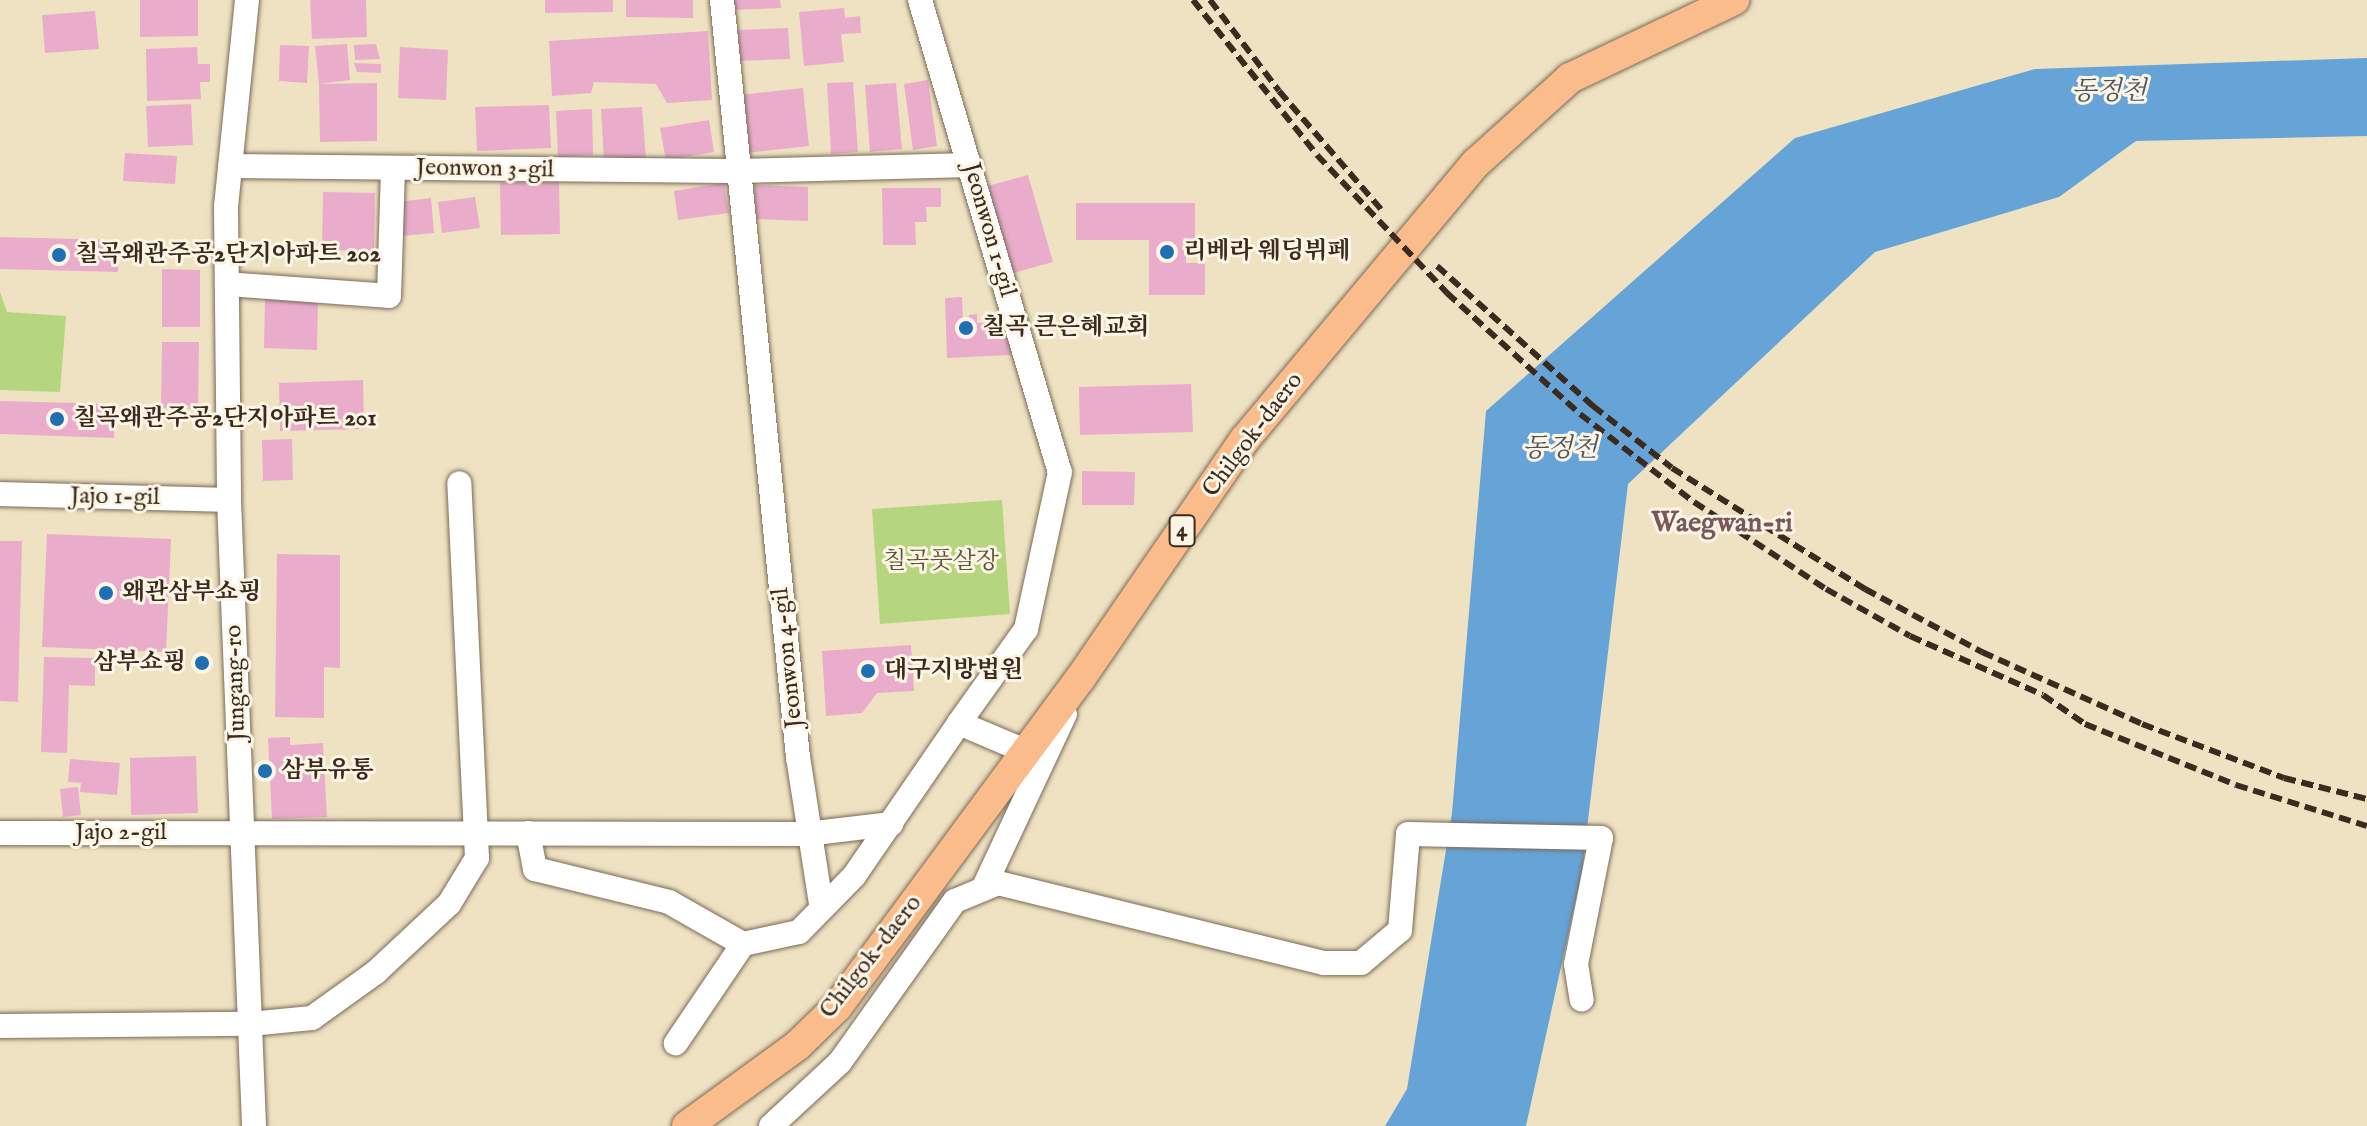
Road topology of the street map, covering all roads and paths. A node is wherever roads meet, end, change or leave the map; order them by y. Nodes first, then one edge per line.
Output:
1 (247, 0) edge
2 (722, 0) edge
3 (920, 0) edge
4 (1734, 0) edge
5 (970, 165) junction
6 (230, 166) junction
7 (393, 168) junction
8 (739, 171) junction
9 (227, 284) junction
10 (459, 483) dead end
11 (0, 494) edge
12 (229, 500) junction
13 (1080, 679) junction
14 (959, 723) junction
15 (1025, 751) junction
16 (891, 824) junction
17 (242, 832) junction
18 (0, 833) edge
19 (477, 833) junction
20 (528, 833) junction
21 (807, 834) junction
22 (983, 889) junction
23 (821, 904) junction
24 (743, 944) junction
25 (1582, 1000) dead end
26 (250, 1024) junction
27 (0, 1026) edge
28 (676, 1043) dead end
29 (690, 1125) edge
30 (254, 1126) edge
31 (771, 1126) edge

1 - 6 street, Jungang-ro
2 - 8 street
3 - 5 street, Jeonwon 1-gil
4 - 13 main road, Chilgok-daero / 4
5 - 8 street, Jeonwon 3-gil
5 - 14 street, Jeonwon 1-gil
6 - 7 street, Jeonwon 3-gil
6 - 9 street, Jungang-ro
7 - 8 street, Jeonwon 3-gil
7 - 9 street
8 - 21 street, Jeonwon 4-gil
9 - 12 street, Jungang-ro
10 - 19 street
11 - 12 street, Jajo 1-gil
12 - 17 street, Jungang-ro
13 - 15 main road, Chilgok-daero / 4
13 - 22 street
14 - 15 street
14 - 16 street, Jeonwon 1-gil
15 - 29 main road, Chilgok-daero / 4
16 - 21 street
16 - 23 street, Jeonwon 1-gil
17 - 18 street, Jajo 2-gil
17 - 19 street
17 - 26 street, Jungang-ro
19 - 20 street
19 - 26 street
20 - 21 street
20 - 24 street
21 - 23 street, Jeonwon 4-gil
22 - 25 street
22 - 31 street
23 - 24 street, Jeonwon 1-gil
24 - 28 street
26 - 27 street
26 - 30 street, Jungang-ro

